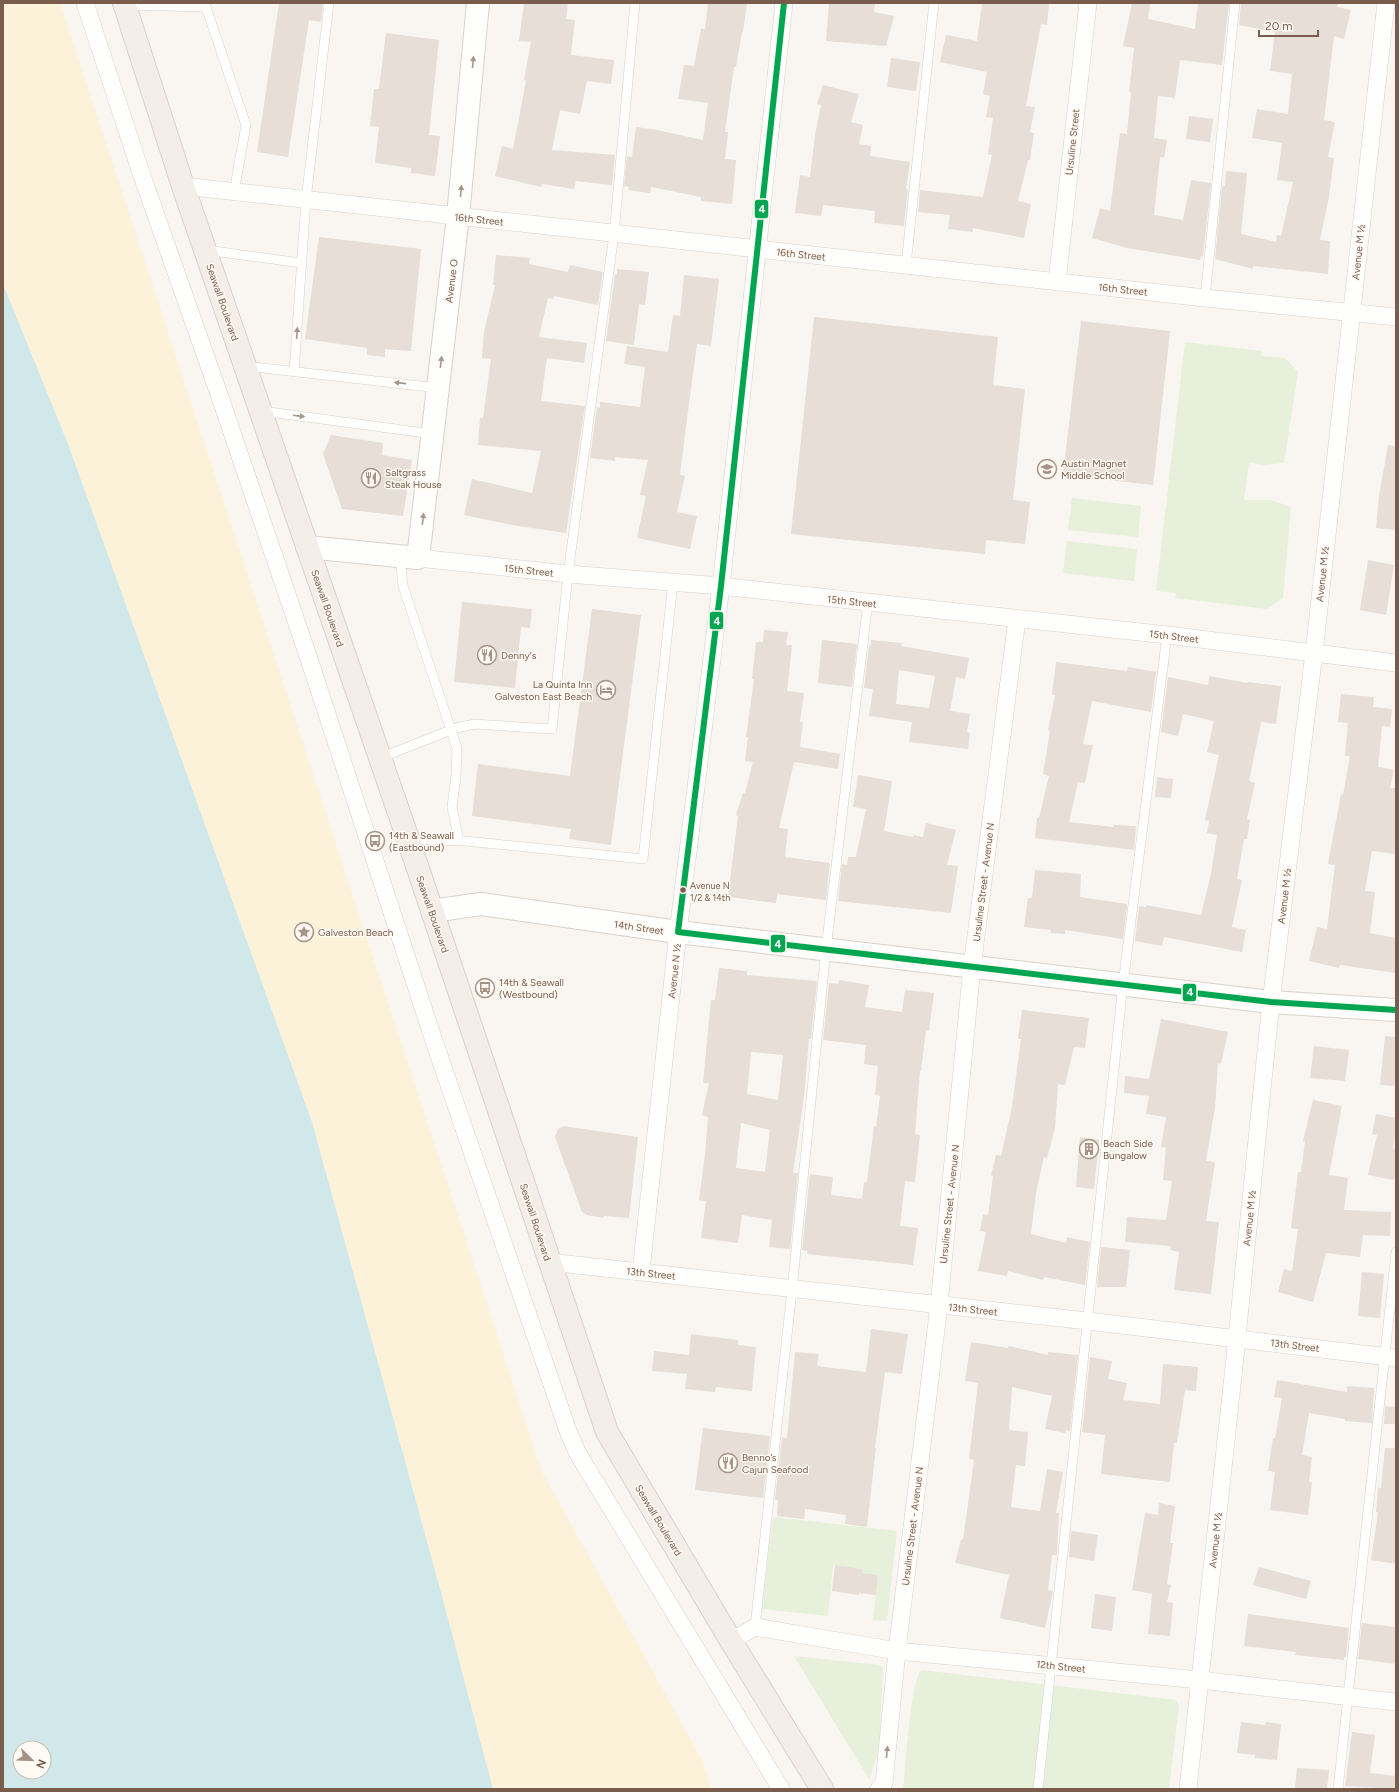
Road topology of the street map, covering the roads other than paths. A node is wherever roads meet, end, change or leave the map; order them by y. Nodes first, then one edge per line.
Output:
1 (86, 3) edge
2 (329, 3) edge
3 (478, 3) edge
4 (635, 3) edge
5 (784, 3) edge
6 (934, 3) edge
7 (1088, 3) edge
8 (1235, 3) edge
9 (1386, 3) edge
10 (124, 4) edge
11 (183, 186) junction
12 (234, 192) junction
13 (306, 200) junction
14 (458, 216) junction
15 (614, 234) junction
16 (757, 248) junction
17 (205, 249) junction
18 (301, 263) junction
19 (906, 265) junction
20 (1057, 282) junction
21 (1206, 298) junction
22 (1351, 313) junction
23 (1396, 317) edge
24 (245, 366) junction
25 (294, 372) junction
26 (438, 388) junction
27 (260, 411) junction
28 (433, 434) junction
29 (307, 547) junction
30 (409, 557) junction
31 (568, 574) junction
32 (673, 582) junction
33 (721, 586) junction
34 (868, 602) junction
35 (1017, 619) junction
36 (1167, 635) junction
37 (1314, 653) junction
38 (1396, 663) edge
39 (452, 730) junction
40 (380, 758) junction
41 (408, 839) junction
42 (459, 841) junction
43 (432, 911) junction
44 (678, 932) junction
45 (826, 949) junction
46 (972, 967) junction
47 (1123, 984) junction
48 (1271, 1002) junction
49 (1396, 1010) edge
50 (1396, 1252) edge
51 (549, 1262) junction
52 (641, 1271) junction
53 (792, 1290) junction
54 (939, 1305) junction
55 (1088, 1321) junction
56 (1237, 1338) junction
57 (1390, 1357) edge
58 (755, 1628) junction
59 (731, 1641) junction
60 (897, 1651) junction
61 (1052, 1665) junction
62 (1200, 1680) junction
63 (1348, 1697) junction
64 (1396, 1702) edge
65 (781, 1789) edge
66 (822, 1789) edge
67 (879, 1789) edge
68 (1038, 1789) edge
69 (1188, 1789) edge
70 (1338, 1789) edge

1 - 65 street
2 - 13 lane
14 -> 3 main road, Avenue O
4 - 15 lane
5 - 16 street, Avenue N ½
6 - 19 lane
7 - 20 street, Ursuline Street
8 - 21 lane
9 - 22 street, Avenue M ½
10 - 11 main road, Seawall Boulevard
10 - 12 lane
11 - 12 street, 16th Street
11 - 17 main road, Seawall Boulevard
12 - 13 street, 16th Street
13 - 14 street, 16th Street
13 - 18 lane
14 - 15 street, 16th Street
26 -> 14 main road, Avenue O
15 - 16 street, 16th Street
15 - 31 lane
16 - 19 street, 16th Street
16 - 33 street, Avenue N ½
17 - 18 lane
17 - 24 main road, Seawall Boulevard
25 -> 18 lane
19 - 20 street, 16th Street
20 - 21 street, 16th Street
21 - 22 street, 16th Street
22 - 23 street, 16th Street
22 - 37 street, Avenue M ½
24 - 25 lane
24 - 27 main road, Seawall Boulevard
26 -> 25 lane
26 - 28 main road, Avenue O
27 -> 28 lane
27 - 29 main road, Seawall Boulevard
30 -> 28 main road, Avenue O
29 - 30 main road, 15th Street
29 - 40 main road, Seawall Boulevard
30 - 31 street, 15th Street
30 - 39 lane
31 - 32 street, 15th Street
31 - 39 lane
32 - 33 street, 15th Street
32 - 42 lane
33 - 34 street, 15th Street
33 - 44 street, Avenue N ½
34 - 35 street, 15th Street
34 - 45 lane
35 - 36 street, 15th Street
35 - 46 street, Ursuline Street - Avenue N
36 - 37 street, 15th Street
36 - 47 lane
37 - 38 street, 15th Street
37 - 48 street, Avenue M ½
39 - 40 lane
39 - 42 lane
40 - 41 main road, Seawall Boulevard
41 - 42 lane
41 - 43 main road, Seawall Boulevard
43 - 44 main road, 14th Street
43 - 51 main road, Seawall Boulevard
44 - 45 main road, 14th Street
44 - 52 street, Avenue N ½
45 - 46 main road, 14th Street
45 - 53 lane
46 - 47 main road, 14th Street
46 - 54 street, Ursuline Street - Avenue N
47 - 48 main road, 14th Street
47 - 55 lane
48 - 49 main road, 14th Street
48 - 56 street, Avenue M ½
50 - 57 lane
51 - 52 street, 13th Street
51 - 59 main road, Seawall Boulevard
52 - 53 street, 13th Street
53 - 54 street, 13th Street
53 - 58 lane
54 - 55 street, 13th Street
54 - 60 street, Ursuline Street - Avenue N
55 - 56 street, 13th Street
55 - 61 lane
56 - 57 street, 13th Street
56 - 62 street, Avenue M ½
57 - 63 lane
58 - 59 street
58 - 60 street, 12th Street
59 - 66 main road, Seawall Boulevard
60 - 61 street, 12th Street
67 -> 60 street, Ursuline Street - Avenue N
61 - 62 street, 12th Street
61 - 68 lane
62 - 63 street, 12th Street
62 - 69 street, Avenue M ½
63 - 64 street, 12th Street
63 - 70 lane

